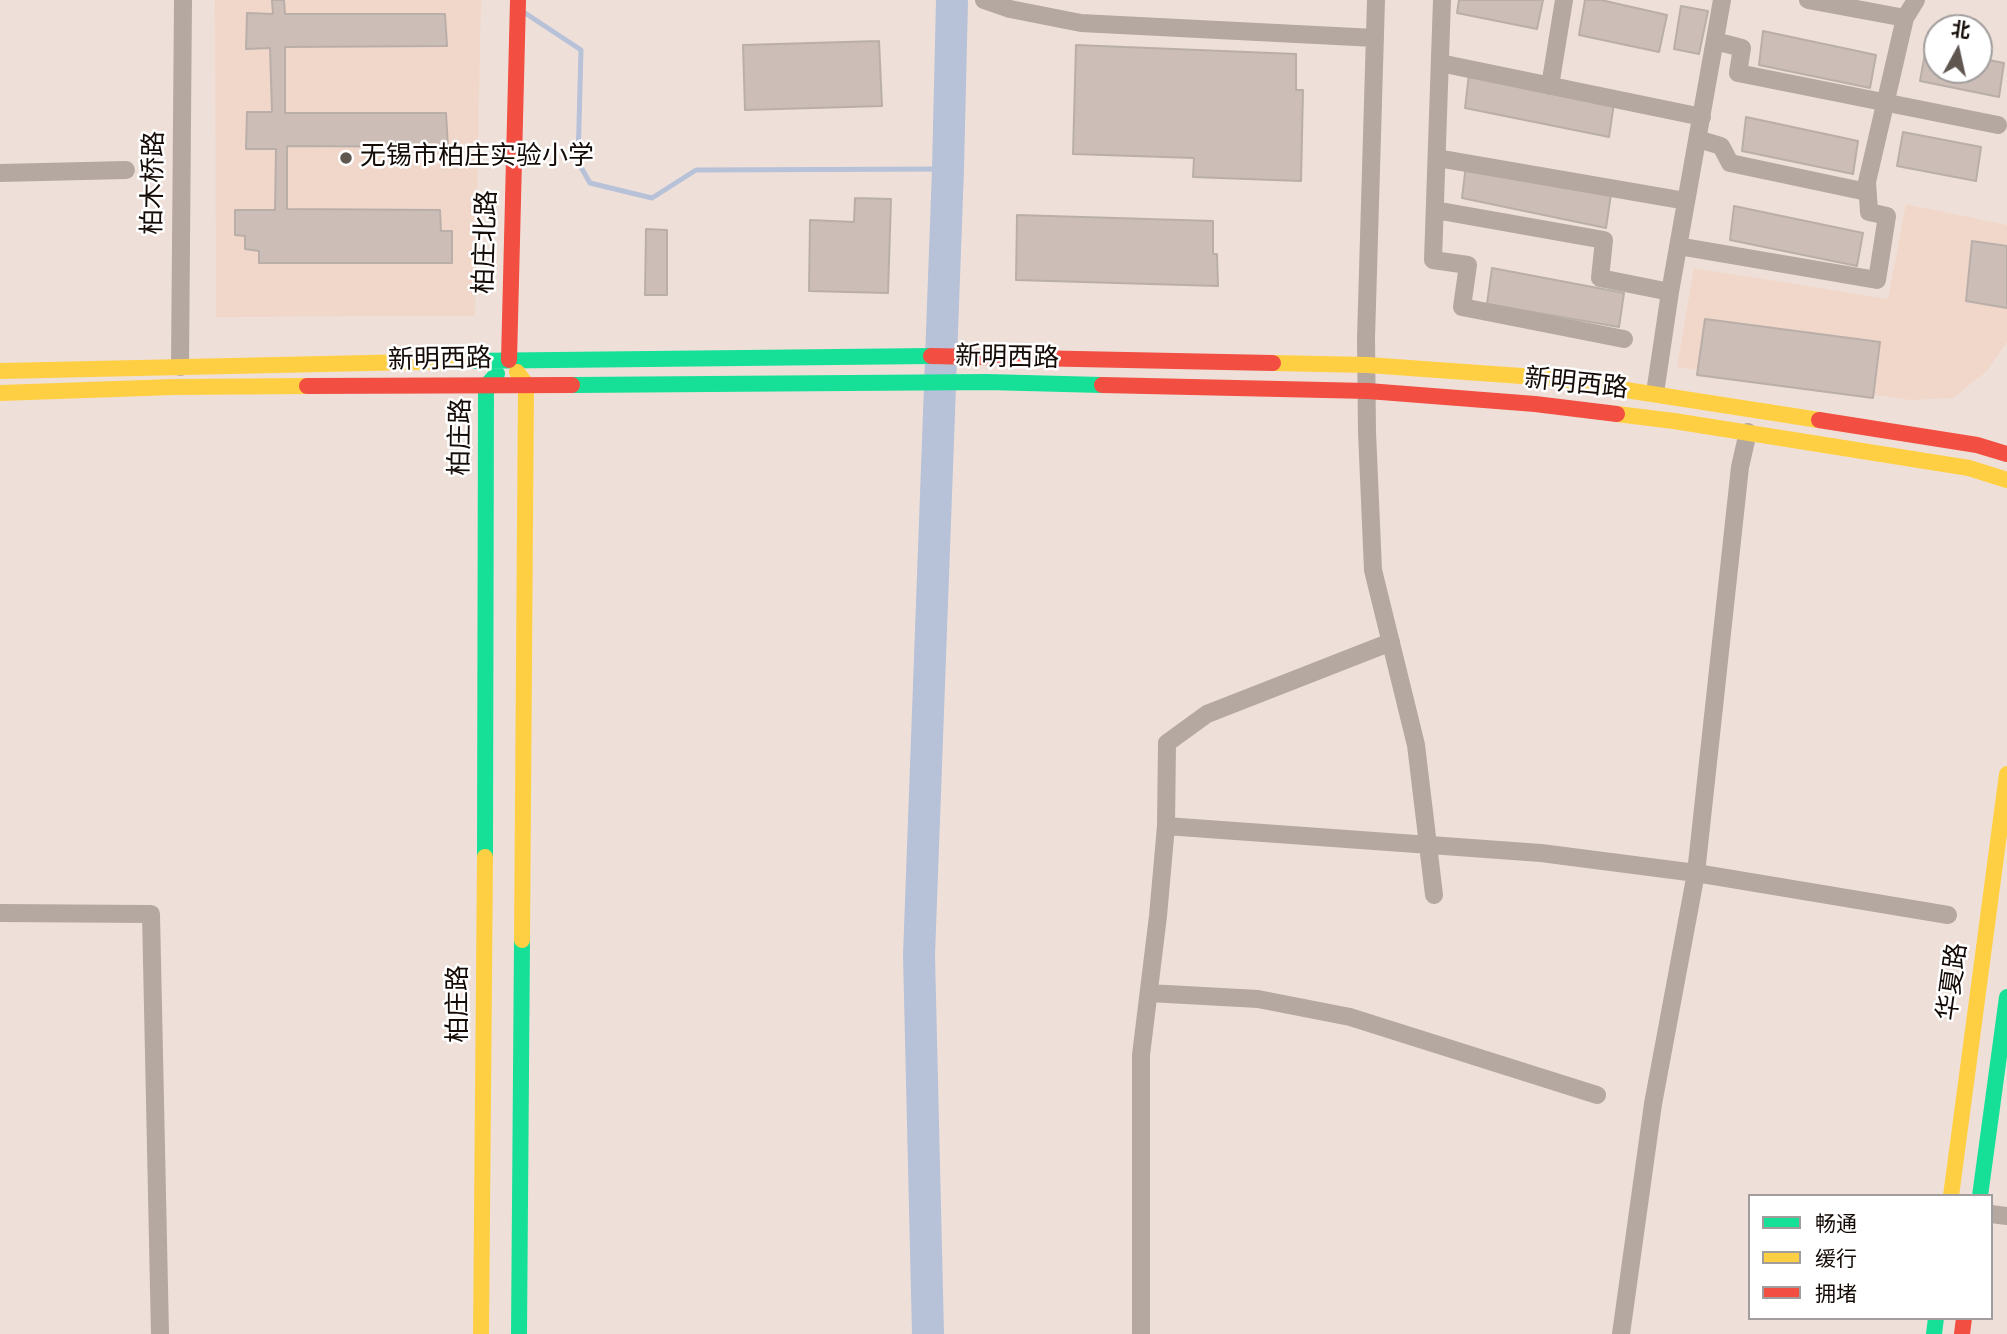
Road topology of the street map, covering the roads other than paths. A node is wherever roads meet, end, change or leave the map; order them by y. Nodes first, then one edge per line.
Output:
1 (183, 0) edge
2 (518, 0) edge
3 (984, 0) edge
4 (1376, 0) edge
5 (1442, 0) edge
6 (1564, 0) edge
7 (1808, 0) edge
8 (1916, 0) edge
9 (1720, 1) edge
10 (1905, 18) junction
11 (1375, 38) junction
12 (1715, 41) junction
13 (1440, 63) junction
14 (1550, 86) junction
15 (1702, 117) junction
16 (1998, 125) dead end
17 (1698, 139) junction
18 (1437, 158) junction
19 (126, 170) dead end
20 (0, 173) edge
21 (1867, 192) junction
22 (1686, 201) junction
23 (1435, 210) junction
24 (1678, 246) junction
25 (1670, 292) junction
26 (1624, 339) dead end
27 (509, 360) junction
28 (1368, 365) junction
29 (180, 367) junction
30 (0, 371) edge
31 (526, 384) junction
32 (486, 386) junction
33 (1368, 391) junction
34 (0, 393) edge
35 (1655, 393) junction
36 (1748, 432) junction
37 (2007, 454) edge
38 (2007, 480) edge
39 (1391, 642) junction
40 (2007, 774) edge
41 (1166, 826) junction
42 (1428, 845) junction
43 (1696, 873) junction
44 (1434, 895) dead end
45 (0, 913) edge
46 (1948, 915) dead end
47 (1149, 993) junction
48 (2007, 997) edge
49 (1597, 1095) dead end
50 (1951, 1194) edge
51 (1980, 1194) edge
52 (160, 1334) edge
53 (481, 1334) edge
54 (519, 1334) edge
55 (1141, 1334) edge
56 (1620, 1334) edge

1 - 29 street, 柏木桥路
2 - 27 street, 柏庄北路
3 - 11 street
4 - 11 street
5 - 13 street
6 - 14 street
7 - 10 street
8 - 10 street
9 - 12 street
10 - 21 street
11 - 28 street
12 - 15 street
12 - 16 street
13 - 14 street
13 - 18 street
14 - 15 street
15 - 17 street
17 - 21 street
17 - 22 street
18 - 22 street
18 - 23 street
19 - 20 street
21 - 24 street
22 - 24 street
23 - 25 street
23 - 26 street
24 - 25 street
25 - 35 street
27 - 28 street, 新明西路
27 - 29 street, 新明西路
27 - 31 street
27 - 32 street, 柏庄路
28 - 33 street
28 - 35 street, 新明西路
29 - 30 street, 新明西路
31 - 32 street, 新明西路
31 - 33 street, 新明西路
31 - 54 street
32 - 34 street, 新明西路
32 - 53 street, 柏庄路
33 - 36 street, 新明西路
33 - 39 street
35 - 37 street, 新明西路
36 - 38 street, 新明西路
36 - 43 street
39 - 41 street
39 - 42 street
40 - 50 street, 华夏路
41 - 42 street
41 - 47 street
42 - 43 street
42 - 44 street
43 - 46 street
43 - 56 street
45 - 52 street
47 - 49 street
47 - 55 street
48 - 51 street, 华夏路

